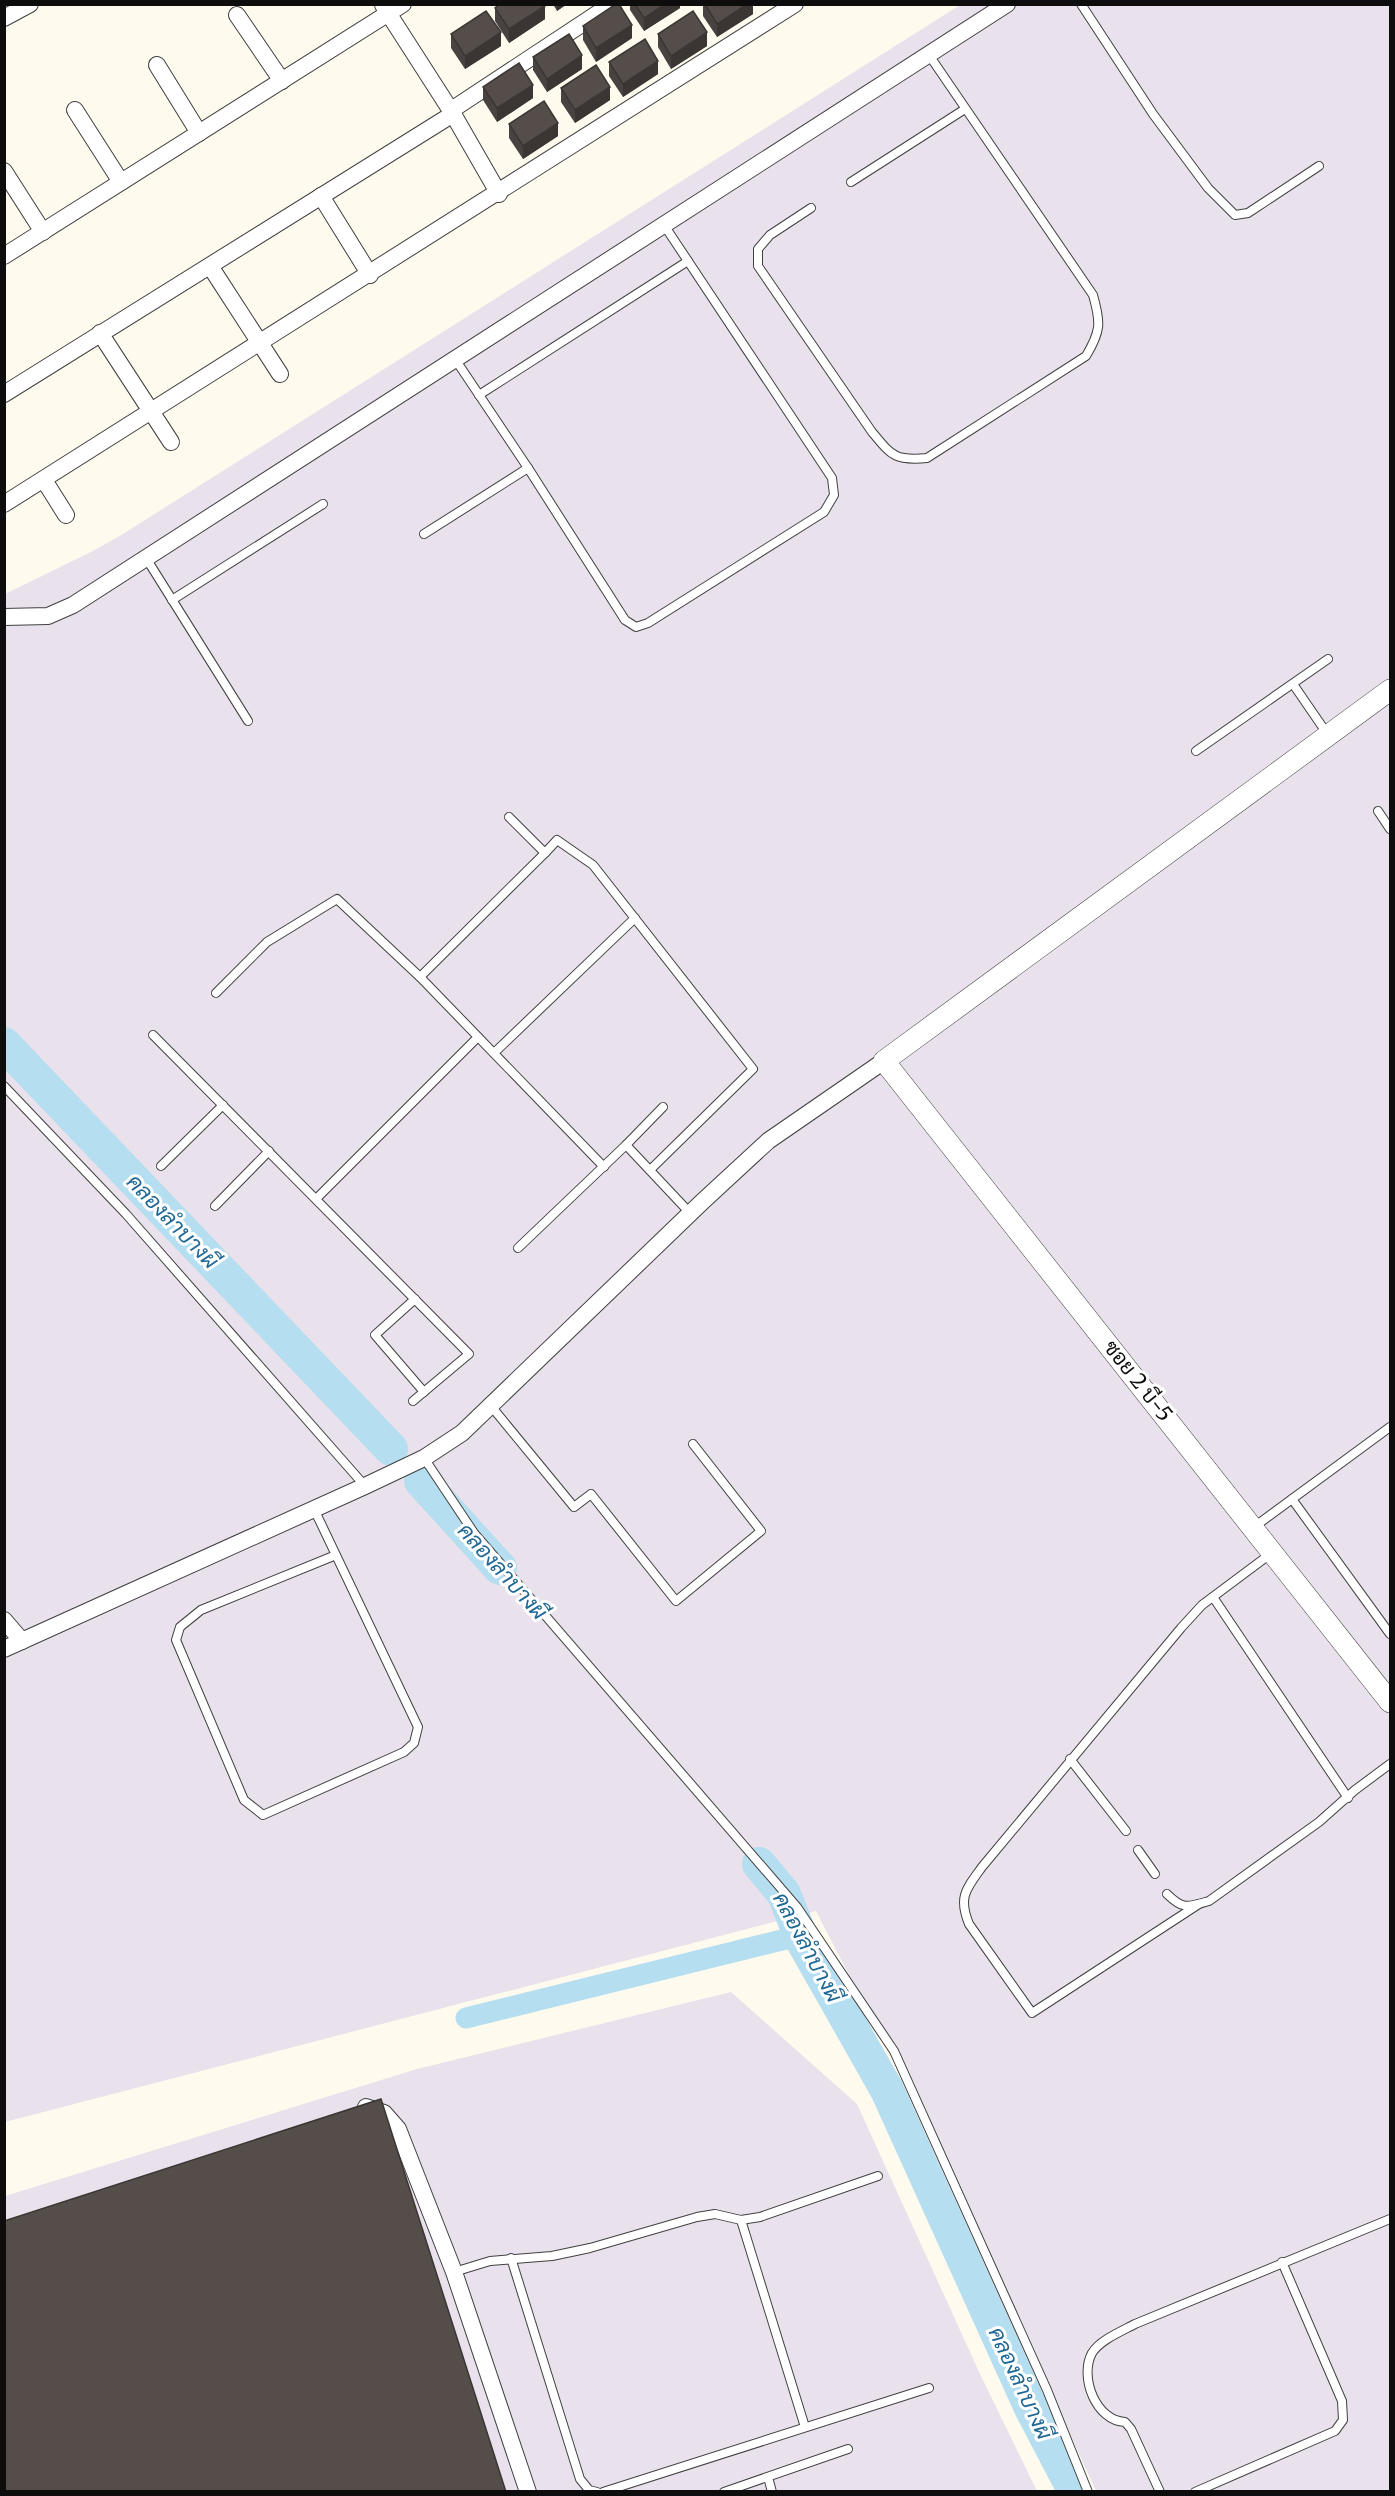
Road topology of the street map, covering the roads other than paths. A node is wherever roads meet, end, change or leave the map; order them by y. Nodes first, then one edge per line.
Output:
1 (30, 4) edge
2 (612, 4) edge
3 (795, 4) edge
4 (1007, 4) edge
5 (1081, 4) edge
6 (392, 7) edge
7 (237, 15) dead end
8 (4, 18) edge
9 (929, 55) junction
10 (157, 65) dead end
11 (282, 81) junction
12 (966, 108) junction
13 (75, 110) dead end
14 (451, 112) junction
15 (199, 133) junction
16 (1319, 166) dead end
17 (4, 171) edge
18 (121, 182) junction
19 (851, 182) dead end
20 (499, 194) junction
21 (321, 196) junction
22 (811, 208) dead end
23 (664, 225) junction
24 (43, 232) junction
25 (4, 256) edge
26 (687, 261) junction
27 (210, 266) junction
28 (370, 275) junction
29 (100, 333) junction
30 (260, 342) junction
31 (455, 360) junction
32 (280, 374) dead end
33 (4, 394) edge
34 (479, 395) junction
35 (150, 411) junction
36 (171, 442) dead end
37 (528, 468) junction
38 (44, 480) junction
39 (4, 504) edge
40 (323, 504) dead end
41 (66, 515) dead end
42 (424, 534) dead end
43 (146, 558) junction
44 (172, 600) junction
45 (4, 617) edge
46 (1328, 659) dead end
47 (1293, 684) junction
48 (1390, 690) edge
49 (248, 721) dead end
50 (1328, 735) junction
51 (1196, 751) dead end
52 (1378, 811) dead end
53 (509, 817) dead end
54 (1390, 829) edge
55 (545, 853) junction
56 (635, 918) junction
57 (420, 977) junction
58 (216, 993) dead end
59 (153, 1035) dead end
60 (478, 1037) junction
61 (494, 1053) junction
62 (884, 1061) junction
63 (4, 1086) edge
64 (223, 1105) junction
65 (663, 1107) dead end
66 (626, 1145) junction
67 (269, 1151) junction
68 (161, 1166) dead end
69 (604, 1167) junction
70 (650, 1170) junction
71 (316, 1199) junction
72 (215, 1206) dead end
73 (690, 1213) junction
74 (518, 1248) dead end
75 (415, 1299) junction
76 (424, 1392) junction
77 (413, 1401) dead end
78 (492, 1406) junction
79 (1390, 1427) edge
80 (693, 1444) dead end
81 (424, 1458) junction
82 (365, 1486) junction
83 (1292, 1499) junction
84 (314, 1509) junction
85 (1254, 1527) junction
86 (1274, 1552) junction
87 (336, 1555) junction
88 (1213, 1597) junction
89 (4, 1620) edge
90 (1390, 1634) edge
91 (22, 1641) junction
92 (4, 1649) edge
93 (1390, 1702) edge
94 (1070, 1759) junction
95 (1390, 1764) edge
96 (1348, 1798) junction
97 (1126, 1831) dead end
98 (1138, 1850) dead end
99 (1155, 1874) dead end
100 (1167, 1894) dead end
101 (1199, 1904) junction
102 (346, 2113) edge
103 (878, 2176) dead end
104 (1390, 2219) edge
105 (741, 2220) junction
106 (511, 2258) junction
107 (1282, 2262) junction
108 (454, 2272) junction
109 (929, 2388) dead end
110 (805, 2427) junction
111 (848, 2449) dead end
112 (768, 2477) junction
113 (528, 2492) edge
114 (597, 2492) edge
115 (603, 2492) edge
116 (724, 2492) edge
117 (772, 2492) edge
118 (1088, 2492) edge
119 (1160, 2492) edge
120 (1195, 2492) edge

1 - 8 street
2 - 14 street
3 - 20 street
4 - 9 street
5 - 16 lane
6 - 11 street
6 - 14 street
7 - 11 street
9 - 12 lane
9 - 23 street
10 - 15 street
11 - 15 street
12 - 19 lane
12 - 22 lane
13 - 18 street
14 - 20 street
14 - 21 street
15 - 18 street
17 - 24 street
18 - 24 street
20 - 28 street
21 - 27 street
21 - 28 street
23 - 26 lane
23 - 31 street
24 - 25 street
26 - 34 lane
26 - 37 lane
27 - 29 street
27 - 30 street
28 - 30 street
29 - 33 street
29 - 35 street
30 - 32 street
30 - 35 street
31 - 34 lane
31 - 43 street
34 - 37 lane
35 - 36 street
35 - 38 street
37 - 42 lane
38 - 39 street
38 - 41 street
40 - 44 lane
43 - 44 lane
43 - 45 street
44 - 49 lane
46 - 47 lane
47 - 50 lane
47 - 51 lane
48 - 50 street
50 - 62 street
52 - 54 lane
53 - 55 lane
55 - 56 lane
55 - 57 lane
56 - 61 lane
56 - 70 lane
57 - 58 lane
57 - 60 lane
59 - 64 lane
60 - 61 lane
60 - 71 lane
61 - 69 lane
62 - 73 street
62 - 85 street, ซอย 2 บี-5
63 - 82 lane
64 - 67 lane
64 - 68 lane
65 - 66 lane
66 - 69 lane
66 - 70 lane
67 - 71 lane
67 - 72 lane
69 - 74 lane
70 - 73 lane
71 - 75 lane
73 - 78 street
75 - 76 lane
75 - 76 lane
76 - 77 lane
78 - 80 lane
78 - 81 street
79 - 83 lane
81 - 82 street
81 - 118 lane
82 - 84 street
83 - 85 lane
83 - 90 lane
84 - 87 lane
84 - 91 street
85 - 86 street, ซอย 2 บี-5
86 - 88 lane
86 - 93 street, ซอย 2 บี-5
87 - 87 lane
88 - 94 lane
88 - 96 lane
89 - 91 street
91 - 92 street
94 - 97 lane
94 - 101 lane
95 - 96 lane
96 - 101 lane
98 - 99 lane
100 - 101 lane
102 - 108 street
103 - 105 lane
104 - 107 lane
105 - 106 lane
105 - 110 lane
106 - 108 lane
106 - 114 lane
107 - 119 lane
107 - 120 lane
108 - 113 street
109 - 110 lane
110 - 115 lane
111 - 112 lane
112 - 116 lane
112 - 117 lane

